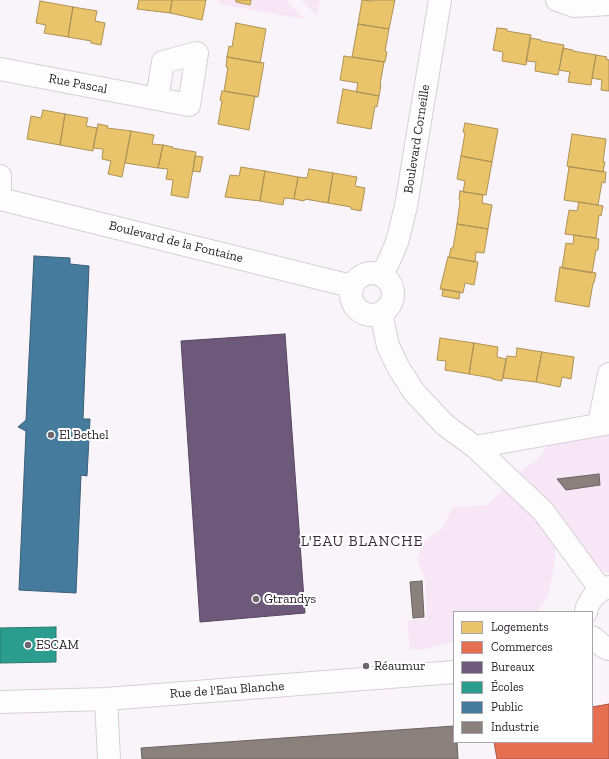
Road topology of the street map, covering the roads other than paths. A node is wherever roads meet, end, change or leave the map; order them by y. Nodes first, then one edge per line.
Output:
1 (440, 0) edge
2 (557, 0) edge
3 (609, 4) edge
4 (0, 69) edge
5 (157, 99) dead end
6 (0, 176) edge
7 (0, 190) edge
8 (0, 198) edge
9 (382, 274) junction
10 (351, 286) junction
11 (381, 314) junction
12 (609, 374) edge
13 (604, 424) edge
14 (475, 447) junction
15 (605, 588) edge
16 (586, 611) edge
17 (453, 672) edge
18 (106, 699) junction
19 (0, 702) edge
20 (109, 759) edge

1 - 9 street, Boulevard Corneille
2 - 3 street
4 - 5 street, Rue Pascal
6 - 7 street
8 - 10 street, Boulevard de la Fontaine
9 - 10 street
9 - 11 street
10 - 11 street
11 - 14 street
12 - 13 street
13 - 14 street
14 - 15 street
15 - 16 street
17 - 18 street, Rue de l'Eau Blanche
18 - 19 street, Rue de l'Eau Blanche
18 - 20 street

